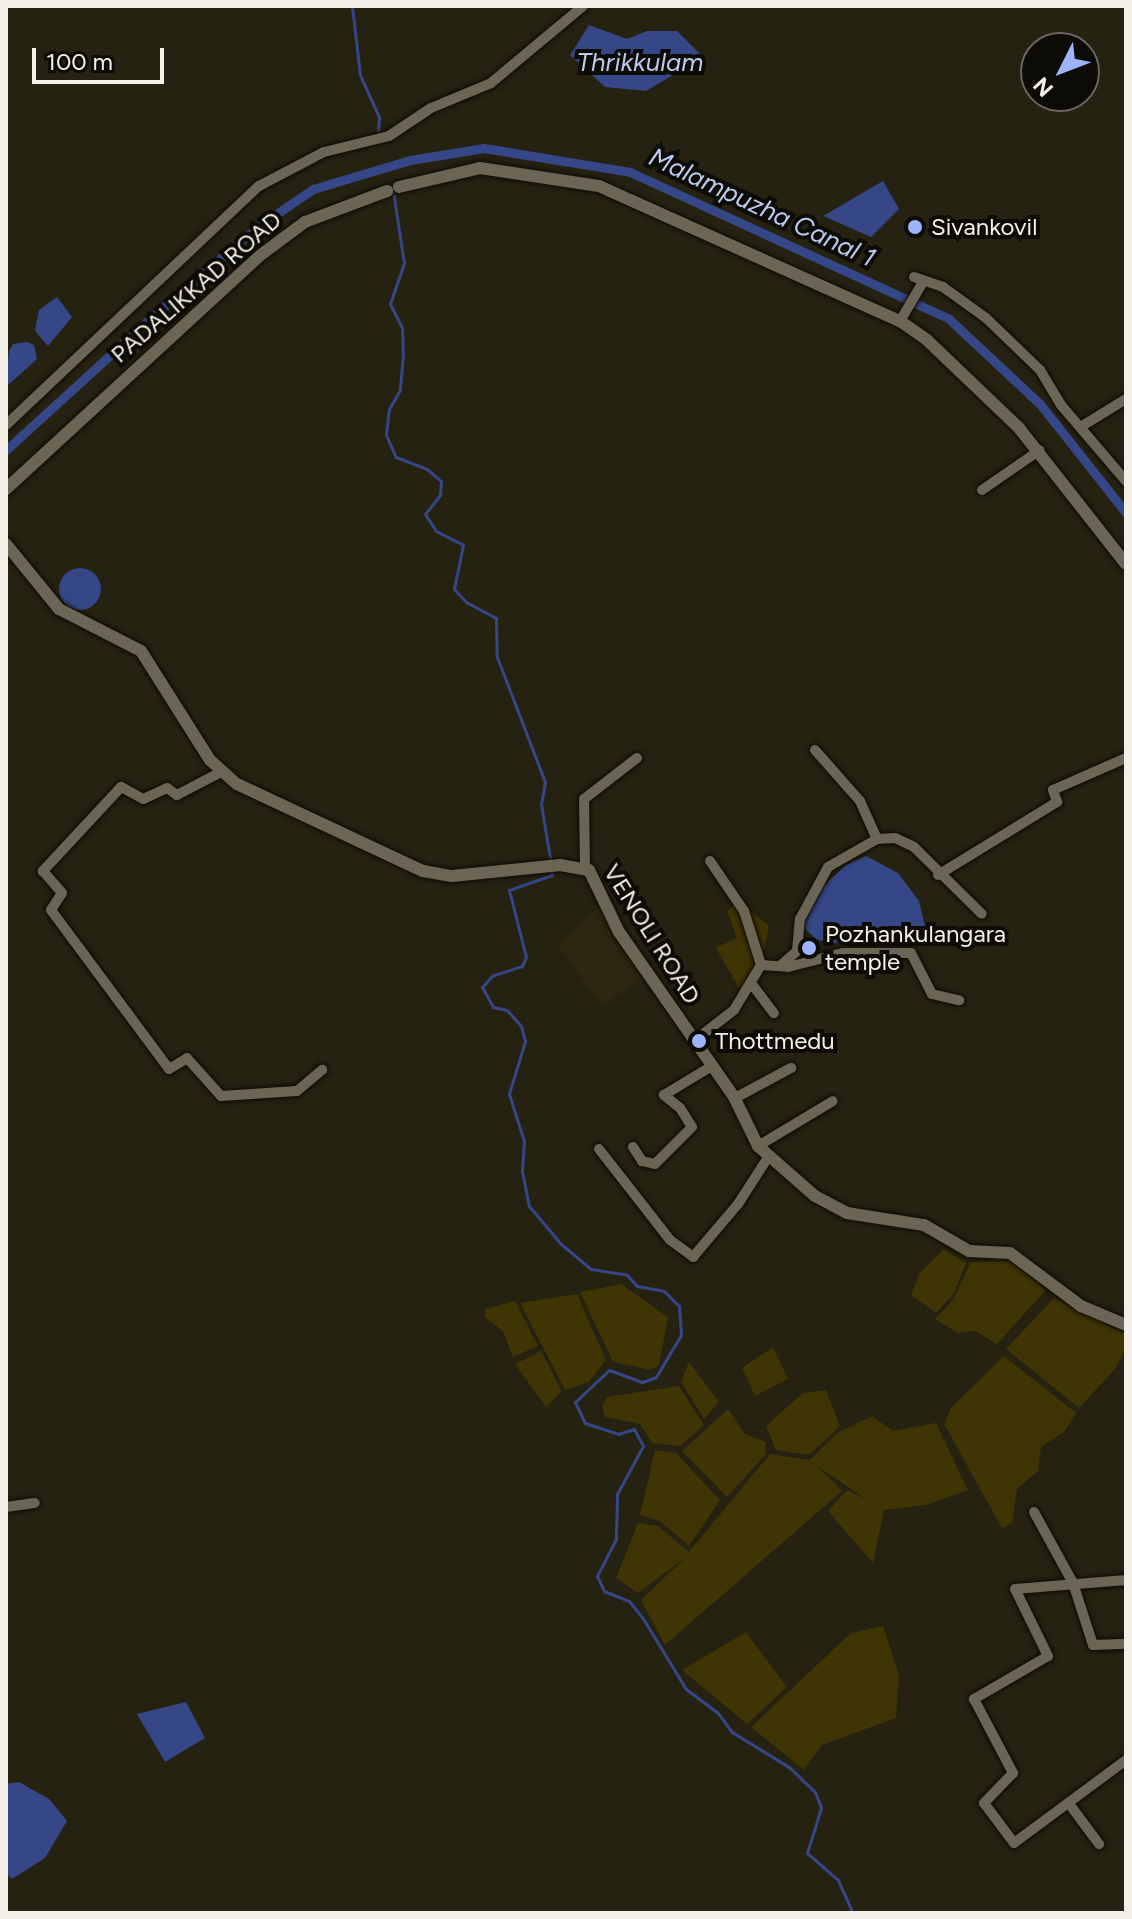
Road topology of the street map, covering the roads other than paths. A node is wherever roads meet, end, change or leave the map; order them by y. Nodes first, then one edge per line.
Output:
1 (583, 6) edge
2 (900, 321) junction
3 (1126, 399) edge
4 (6, 425) edge
5 (1082, 426) junction
6 (1040, 450) junction
7 (1126, 481) edge
8 (6, 489) edge
9 (982, 490) dead end
10 (6, 544) edge
11 (1126, 564) edge
12 (815, 750) dead end
13 (637, 758) dead end
14 (1126, 758) edge
15 (221, 772) junction
16 (877, 839) junction
17 (710, 861) dead end
18 (585, 868) junction
19 (938, 875) junction
20 (982, 914) dead end
21 (797, 951) junction
22 (802, 963) junction
23 (761, 965) junction
24 (781, 965) junction
25 (751, 983) junction
26 (959, 1000) dead end
27 (774, 1013) dead end
28 (694, 1041) junction
29 (712, 1066) junction
30 (791, 1068) dead end
31 (322, 1070) dead end
32 (735, 1098) junction
33 (833, 1101) dead end
34 (758, 1146) junction
35 (633, 1147) dead end
36 (599, 1149) dead end
37 (767, 1159) junction
38 (1126, 1325) edge
39 (35, 1503) dead end
40 (6, 1507) edge
41 (1034, 1512) dead end
42 (1126, 1580) edge
43 (1073, 1583) junction
44 (1126, 1644) edge
45 (1126, 1760) edge
46 (1070, 1805) junction
47 (1099, 1844) dead end

1 - 4 street
2 - 5 street
2 - 6 street, PADALIKKAD ROAD
2 - 8 street, PADALIKKAD ROAD
3 - 5 street
5 - 7 street
6 - 9 street
6 - 11 street, PADALIKKAD ROAD
10 - 15 street
12 - 16 street
13 - 18 street
14 - 19 street
15 - 18 street, VENOLI ROAD
15 - 31 street
16 - 19 street
16 - 21 street
17 - 23 street
18 - 28 street, VENOLI ROAD
19 - 20 street
21 - 22 street
21 - 24 street
22 - 24 street
22 - 26 street
23 - 24 street
23 - 25 street
25 - 27 street
25 - 28 street
28 - 29 street, VENOLI ROAD
29 - 32 street, VENOLI ROAD
29 - 35 street
30 - 32 street
32 - 34 street, VENOLI ROAD
33 - 34 street
34 - 37 street, VENOLI ROAD
36 - 37 street
37 - 38 street, VENOLI ROAD
39 - 40 street
41 - 43 street
42 - 43 street
43 - 44 street
43 - 46 street
45 - 46 street
46 - 47 street

